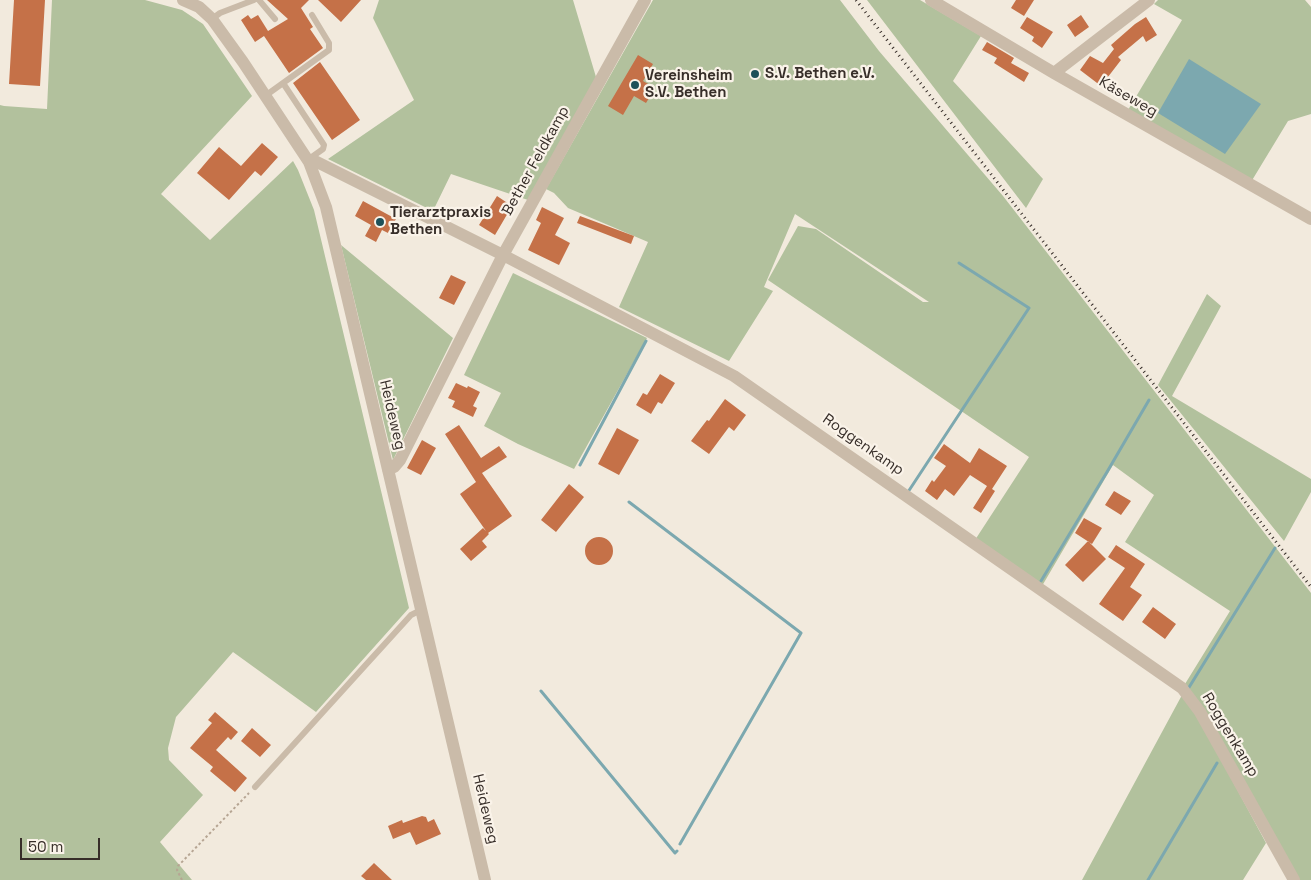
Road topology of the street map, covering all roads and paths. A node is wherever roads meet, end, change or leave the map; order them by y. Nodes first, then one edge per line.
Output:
1 (186, 0) edge
2 (254, 0) edge
3 (259, 0) edge
4 (645, 0) edge
5 (931, 0) edge
6 (1149, 0) edge
7 (312, 15) dead end
8 (212, 18) junction
9 (275, 19) dead end
10 (1054, 73) junction
11 (283, 83) junction
12 (265, 96) junction
13 (308, 161) junction
14 (1311, 220) edge
15 (503, 255) junction
16 (388, 470) junction
17 (421, 610) junction
18 (255, 787) joint
19 (182, 880) edge
20 (485, 880) edge
21 (1294, 880) edge

1 - 8 street, Heideweg
2 - 8 lane
3 - 9 lane
4 - 15 street, Bether Feldkamp
5 - 10 street, Käseweg
6 - 10 street
7 - 11 lane
8 - 12 street, Heideweg
10 - 14 street, Käseweg
11 - 12 lane
11 - 13 lane
12 - 13 street, Heideweg
13 - 15 street, Roggenkamp
13 - 16 street, Heideweg
15 - 16 street, Bether Feldkamp
15 - 21 street, Roggenkamp
16 - 17 street, Heideweg
17 - 18 lane
17 - 20 street, Heideweg
18 - 19 path

